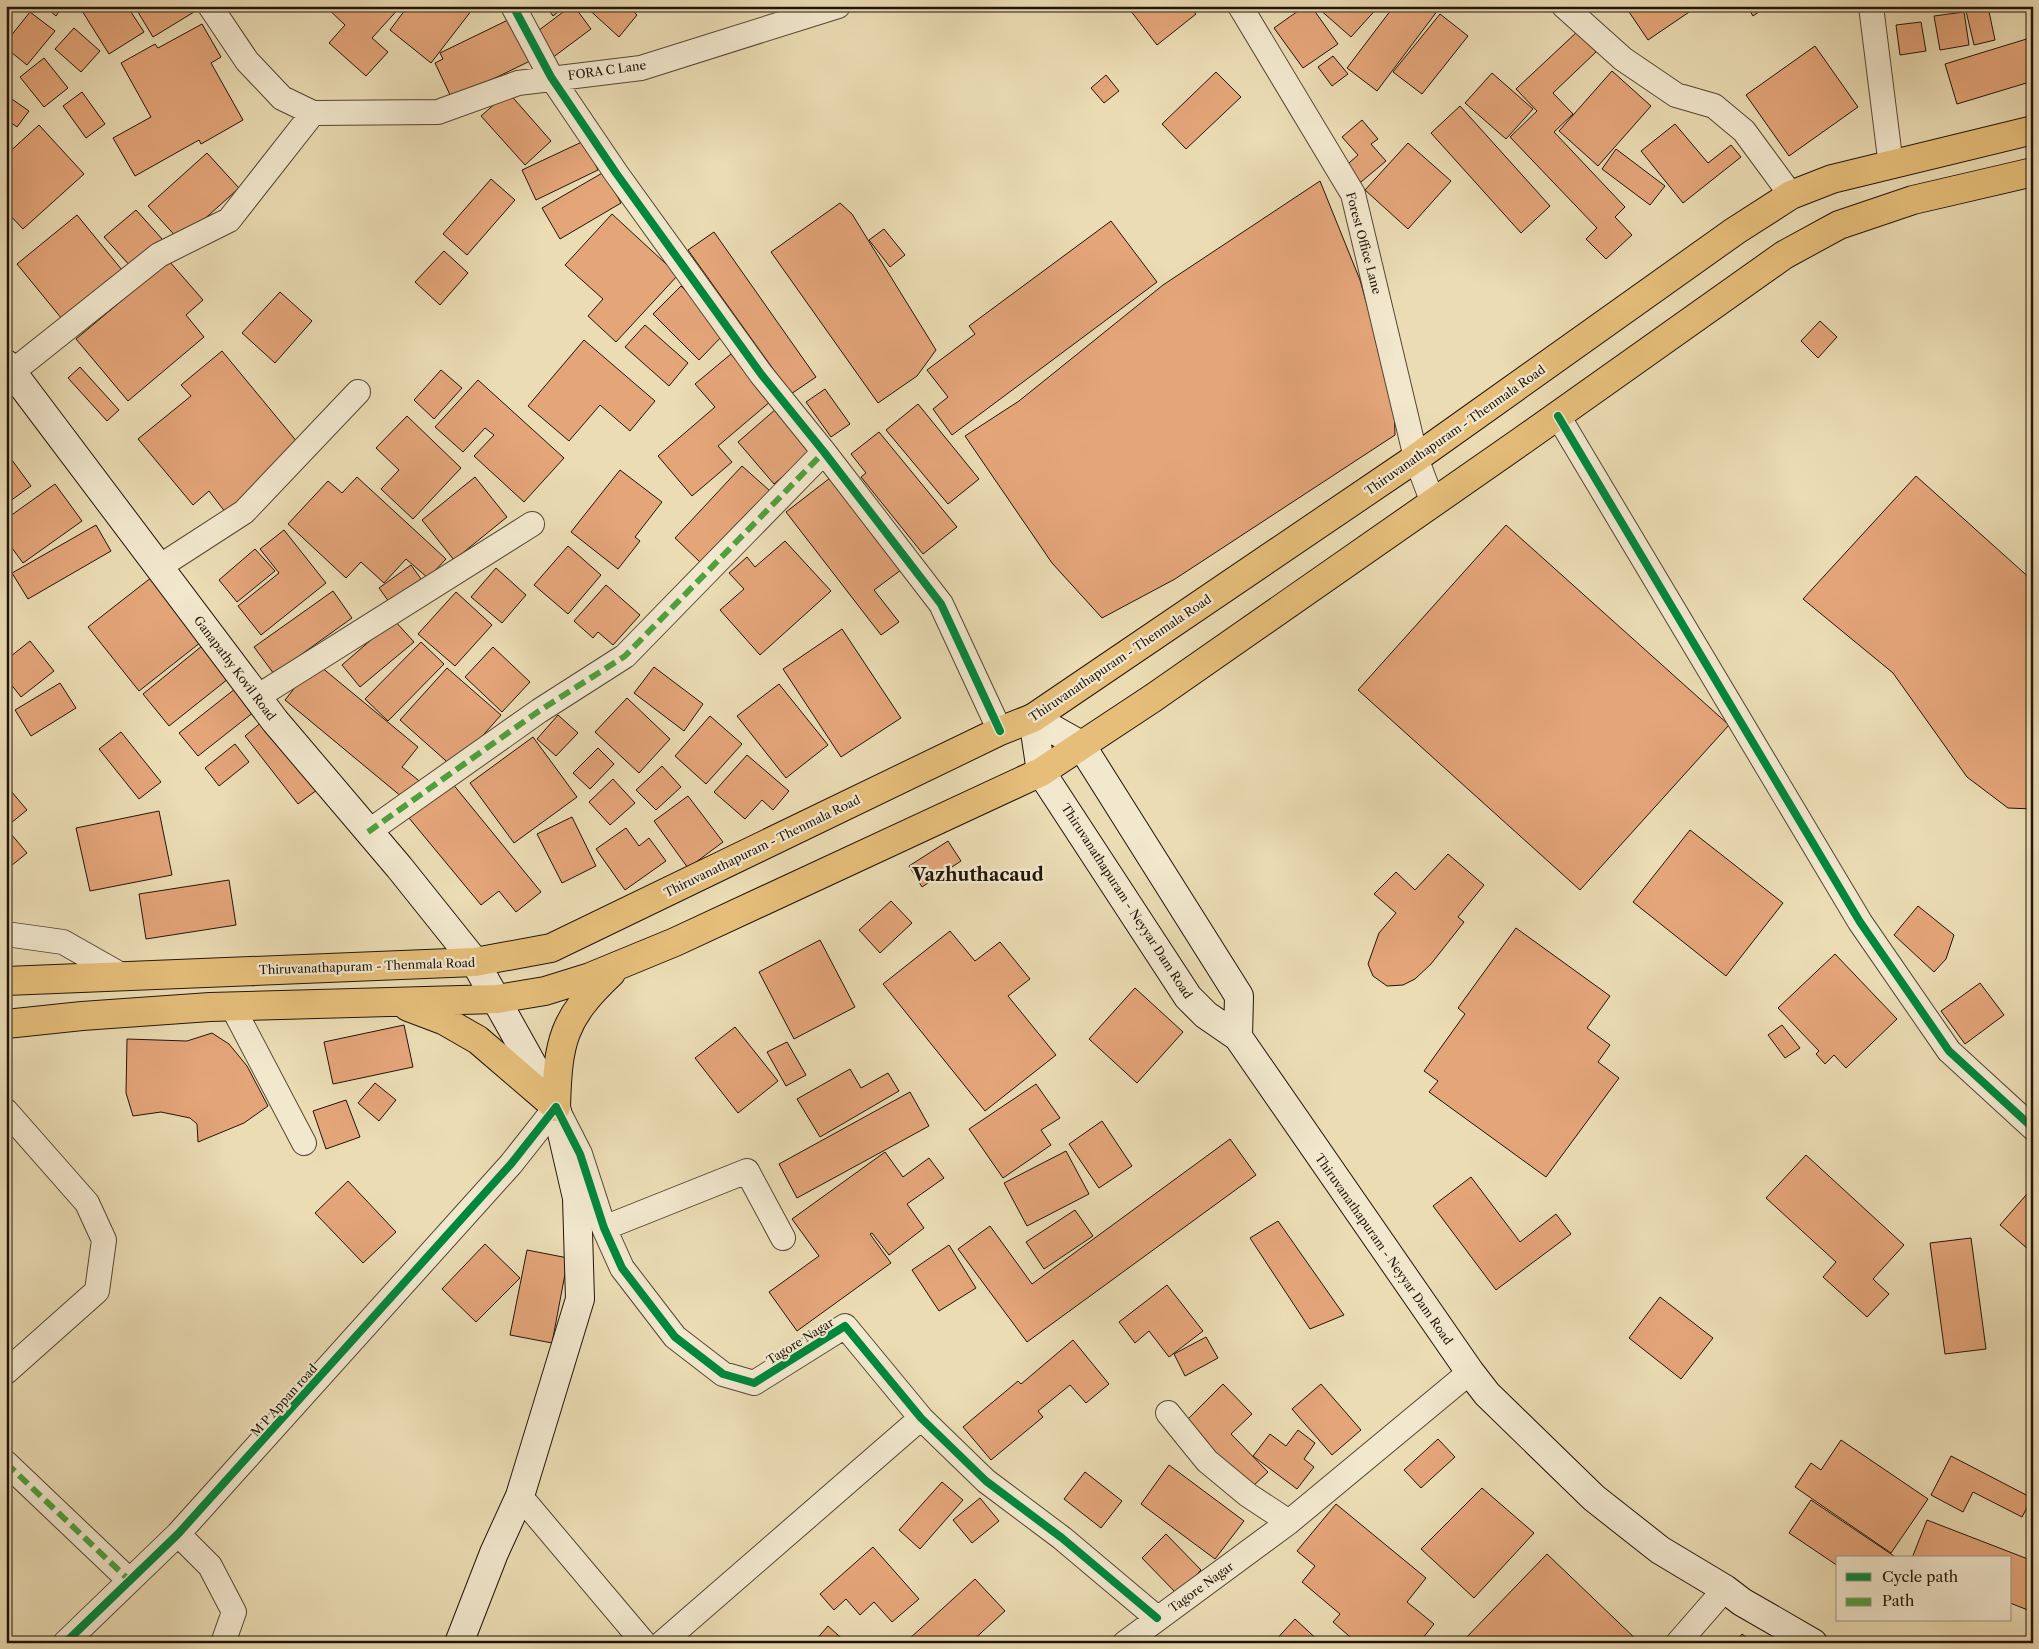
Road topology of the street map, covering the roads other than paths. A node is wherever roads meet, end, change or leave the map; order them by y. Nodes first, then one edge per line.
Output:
1 (210, 6) edge
2 (513, 6) edge
3 (838, 6) edge
4 (1240, 6) edge
5 (1564, 6) edge
6 (1871, 6) edge
7 (551, 78) junction
8 (313, 113) junction
9 (2033, 130) edge
10 (1890, 166) junction
11 (2033, 172) edge
12 (1791, 195) junction
13 (9, 368) edge
14 (358, 392) dead end
15 (1558, 416) junction
16 (824, 452) junction
17 (1416, 458) junction
18 (1433, 503) junction
19 (532, 524) dead end
20 (158, 567) junction
21 (257, 697) junction
22 (1033, 718) junction
23 (1000, 731) junction
24 (1081, 745) junction
25 (1041, 772) junction
26 (368, 832) junction
27 (6, 934) edge
28 (475, 962) junction
29 (620, 965) junction
30 (123, 976) junction
31 (6, 981) edge
32 (497, 999) junction
33 (397, 1002) junction
34 (232, 1006) junction
35 (6, 1024) edge
36 (1238, 1037) junction
37 (556, 1107) junction
38 (6, 1111) edge
39 (2033, 1128) edge
40 (304, 1144) dead end
41 (604, 1228) junction
42 (783, 1238) dead end
43 (6, 1372) edge
44 (1470, 1372) junction
45 (1168, 1413) dead end
46 (921, 1418) junction
47 (6, 1463) edge
48 (520, 1496) junction
49 (1290, 1522) junction
50 (178, 1534) junction
51 (129, 1580) junction
52 (1725, 1589) junction
53 (1157, 1618) junction
54 (461, 1642) edge
55 (65, 1643) edge
56 (223, 1643) edge
57 (644, 1643) edge
58 (662, 1643) edge
59 (1125, 1643) edge
60 (1678, 1643) edge
61 (1813, 1643) edge

1 - 8 street
2 - 7 street
3 - 7 street, FORA C Lane
4 - 17 street, Forest Office Lane
5 - 12 street
6 - 10 street
7 - 8 street, FORA C Lane
7 - 16 street
8 - 13 street
9 - 10 main road, Thiruvanathapuram - Thenmala Road
10 - 12 main road, Thiruvanathapuram - Thenmala Road
11 - 15 main road
12 - 17 main road, Thiruvanathapuram - Thenmala Road
13 - 20 main road, Ganapathy Kovil Road
14 - 20 street
15 - 18 main road
15 - 39 street
16 - 23 street
16 - 26 street
17 - 18 street, Forest Office Lane
17 - 22 main road, Thiruvanathapuram - Thenmala Road
18 - 24 main road
19 - 21 street
20 - 21 main road, Ganapathy Kovil Road
21 - 26 main road, Ganapathy Kovil Road
22 - 23 main road, Thiruvanathapuram - Thenmala Road
22 - 24 main road
22 - 25 main road
23 - 28 main road, Thiruvanathapuram - Thenmala Road
24 - 25 main road
24 - 36 main road
25 - 29 main road
25 - 36 main road, Thiruvanathapuram - Neyyar Dam Road
26 - 28 main road, Ganapathy Kovil Road
27 - 30 street
28 - 30 main road, Thiruvanathapuram - Thenmala Road
28 - 32 main road, Ganapathy Kovil Road
29 - 32 main road
29 - 37 main road
30 - 31 main road, Thiruvanathapuram - Thenmala Road
32 - 33 main road
32 - 37 main road, Ganapathy Kovil Road
33 - 34 main road
33 - 37 main road
34 - 35 main road
34 - 40 street
36 - 44 main road, Thiruvanathapuram - Neyyar Dam Road
37 - 41 street, Tagore Nagar
37 - 48 main road, Ganapathy Kovil Road
37 - 50 street, M P Appan road
38 - 43 street
41 - 42 street
41 - 46 street, Tagore Nagar
44 - 49 street, Tagore Nagar
44 - 52 main road, Thiruvanathapuram - Neyyar Dam Road
45 - 49 street
46 - 53 street, Tagore Nagar
46 - 58 street
47 - 51 street
48 - 54 main road, Ganapathy Kovil Road
48 - 57 street
49 - 53 street, Tagore Nagar
50 - 51 street, M P Appan road
50 - 56 street
51 - 55 street, M P Appan road
52 - 60 street
52 - 61 main road, Thiruvanathapuram - Neyyar Dam Road
53 - 59 street

